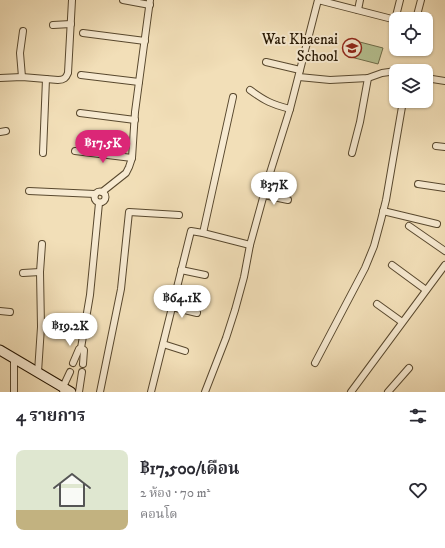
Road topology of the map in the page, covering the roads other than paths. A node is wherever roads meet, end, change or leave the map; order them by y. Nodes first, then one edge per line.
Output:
1 (72, 0) edge
2 (123, 0) edge
3 (318, 0) edge
4 (360, 0) edge
5 (400, 0) edge
6 (421, 0) edge
7 (150, 2) edge
8 (358, 10) junction
9 (398, 12) edge
10 (418, 12) edge
11 (389, 18) edge
12 (71, 24) junction
13 (53, 25) dead end
14 (23, 31) dead end
15 (83, 33) dead end
16 (145, 41) junction
17 (266, 62) dead end
18 (389, 72) edge
19 (299, 74) junction
20 (81, 75) dead end
21 (22, 77) junction
22 (0, 78) edge
23 (368, 78) junction
24 (46, 79) junction
25 (433, 79) edge
26 (445, 81) edge
27 (140, 82) junction
28 (250, 90) dead end
29 (233, 97) dead end
30 (402, 108) edge
31 (290, 109) junction
32 (80, 113) dead end
33 (135, 120) junction
34 (436, 146) dead end
35 (445, 147) edge
36 (76, 151) dead end
37 (352, 152) dead end
38 (43, 154) dead end
39 (132, 158) junction
40 (418, 184) dead end
41 (445, 188) edge
42 (29, 191) dead end
43 (102, 192) junction
44 (95, 194) junction
45 (264, 195) junction
46 (288, 200) dead end
47 (99, 202) junction
48 (383, 211) junction
49 (178, 215) dead end
50 (437, 224) dead end
51 (409, 226) dead end
52 (203, 233) junction
53 (42, 244) dead end
54 (250, 245) junction
55 (445, 251) edge
56 (445, 264) edge
57 (392, 265) dead end
58 (181, 270) junction
59 (40, 272) junction
60 (23, 273) dead end
61 (205, 275) dead end
62 (426, 290) junction
63 (377, 304) dead end
64 (172, 307) junction
65 (0, 311) edge
66 (10, 312) dead end
67 (197, 313) dead end
68 (41, 322) junction
69 (402, 322) junction
70 (60, 323) dead end
71 (163, 344) junction
72 (82, 348) junction
73 (0, 350) edge
74 (185, 350) dead end
75 (14, 358) junction
76 (73, 363) dead end
77 (315, 363) dead end
78 (83, 364) dead end
79 (409, 368) dead end
80 (38, 372) junction
81 (70, 372) dead end
82 (82, 372) dead end
83 (66, 390) edge
84 (14, 392) edge
85 (79, 392) edge
86 (100, 392) edge
87 (151, 392) edge
88 (206, 392) edge
89 (350, 392) edge
90 (388, 392) edge

1 - 12 street
2 - 7 street
3 - 8 street
3 - 19 street
4 - 8 street
5 - 9 street
6 - 10 street
7 - 16 street
8 - 11 street
12 - 13 street
12 - 24 street
14 - 21 street
15 - 16 street
16 - 27 street
17 - 19 street
18 - 23 street
19 - 23 street
19 - 31 street
20 - 27 street
21 - 22 street
21 - 24 street
23 - 37 street
24 - 38 street
25 - 26 street
27 - 33 street
28 - 31 street
29 - 52 street
30 - 48 street
31 - 45 street
32 - 33 street
33 - 39 street
34 - 35 street
36 - 39 street
39 - 43 street
40 - 41 street
42 - 44 street
43 - 44 street
43 - 47 street
44 - 47 street
45 - 46 street
45 - 54 street
47 - 72 street
48 - 50 street
48 - 77 street
49 - 86 street
51 - 55 street
52 - 54 street
52 - 58 street
53 - 59 street
54 - 88 street
56 - 62 street
57 - 62 street
58 - 61 street
58 - 64 street
59 - 60 street
59 - 68 street
62 - 69 street
63 - 69 street
64 - 67 street
64 - 71 street
65 - 66 street
68 - 70 street
68 - 80 street
69 - 89 street
71 - 74 street
71 - 87 street
72 - 76 street
72 - 78 street
73 - 75 main road
75 - 80 main road
75 - 84 street
79 - 90 street
80 - 83 main road
81 - 83 street
82 - 85 street

